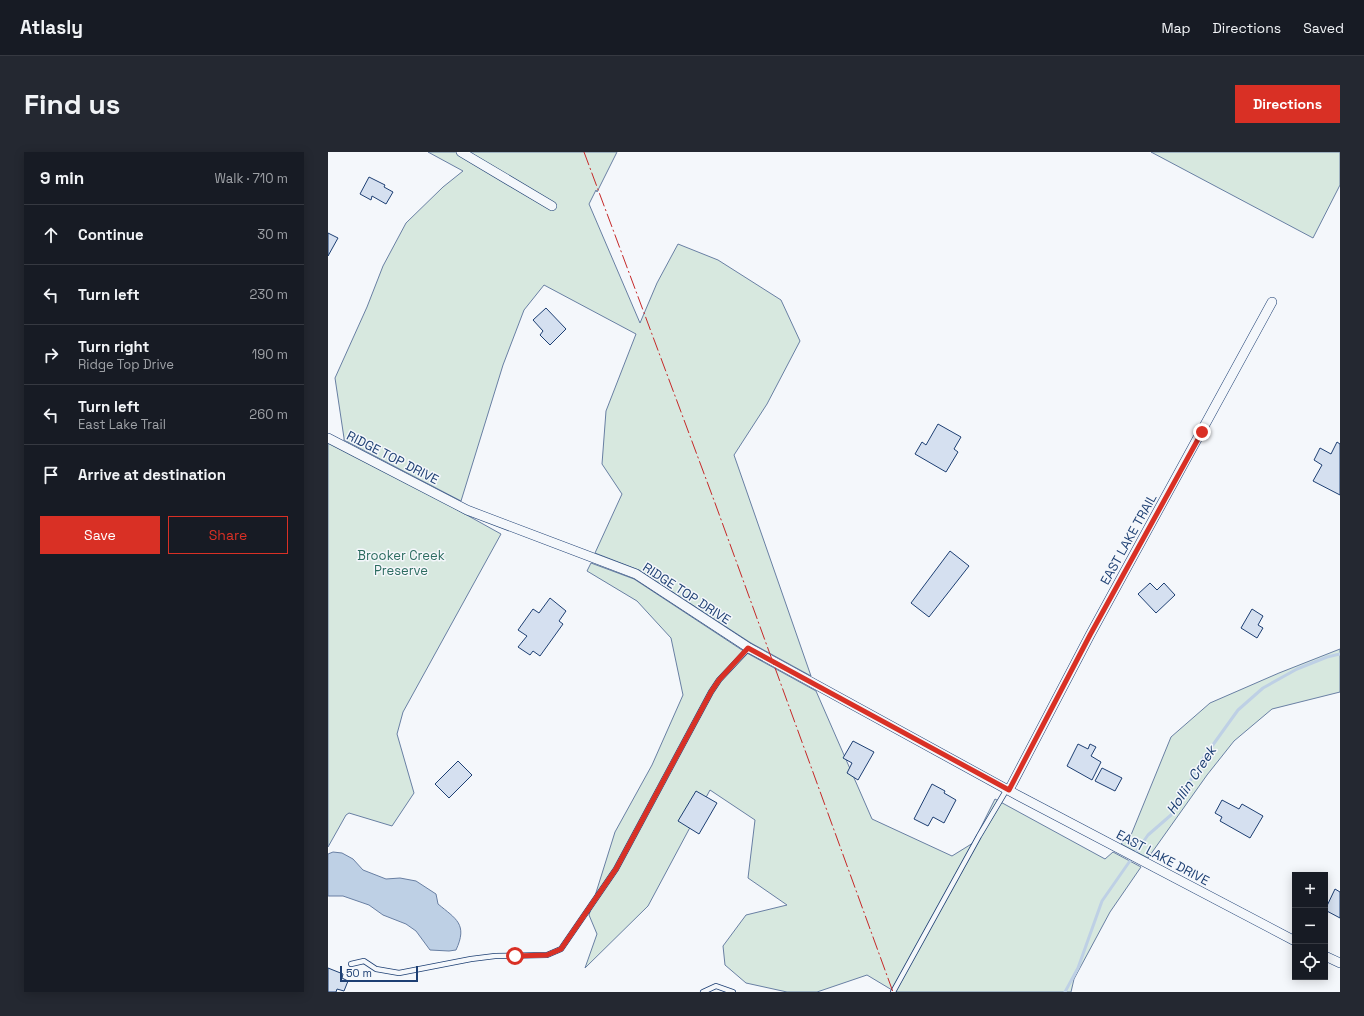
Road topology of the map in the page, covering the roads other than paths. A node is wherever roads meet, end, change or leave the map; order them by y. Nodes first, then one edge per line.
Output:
1 (461, 152) edge
2 (552, 206) dead end
3 (1272, 302) dead end
4 (328, 438) edge
5 (748, 648) junction
6 (1008, 790) junction
7 (1019, 796) joint
8 (1292, 939) edge
9 (1328, 957) edge
10 (1340, 963) edge
11 (351, 964) dead end
12 (703, 992) edge
13 (732, 992) edge
14 (893, 992) edge

1 - 2 street
3 - 6 street, EAST LAKE TRAIL
4 - 5 street, RIDGE TOP DRIVE
5 - 6 street, RIDGE TOP DRIVE
5 - 11 lane
6 - 7 street, RIDGE TOP DRIVE
6 - 14 lane
7 - 8 street, EAST LAKE DRIVE
9 - 10 street
12 - 13 lane

